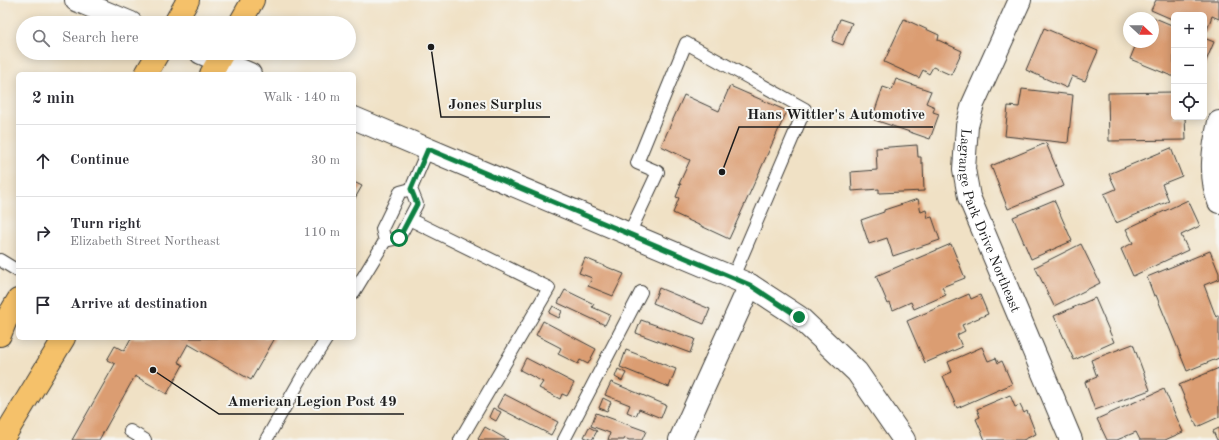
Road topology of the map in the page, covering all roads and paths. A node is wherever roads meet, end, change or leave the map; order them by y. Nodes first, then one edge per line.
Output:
1 (76, 0) edge
2 (188, 0) edge
3 (253, 0) edge
4 (1020, 0) edge
5 (114, 16) edge
6 (179, 16) edge
7 (244, 16) edge
8 (154, 60) edge
9 (213, 60) edge
10 (147, 72) edge
11 (245, 72) edge
12 (356, 119) edge
13 (1219, 122) edge
14 (428, 149) junction
15 (411, 189) junction
16 (1219, 202) edge
17 (409, 219) junction
18 (629, 234) junction
19 (385, 241) junction
20 (0, 260) edge
21 (16, 270) edge
22 (742, 281) junction
23 (356, 289) edge
24 (641, 292) dead end
25 (16, 303) edge
26 (0, 335) edge
27 (63, 340) edge
28 (326, 340) edge
29 (130, 431) dead end
30 (2, 440) edge
31 (145, 440) edge
32 (266, 440) edge
33 (460, 440) edge
34 (564, 440) edge
35 (680, 440) edge
36 (904, 440) edge
37 (1071, 440) edge

1 - 5 street
2 - 6 main road
3 - 7 main road
4 - 37 street, Lagrange Park Drive Northeast
8 - 10 main road
9 - 11 street
12 - 14 street
13 - 16 street
14 - 15 lane
14 - 18 street
15 - 17 lane
15 - 19 lane
17 - 19 lane
17 - 33 lane
18 - 22 street
18 - 22 lane
19 - 23 lane
20 - 21 lane
22 - 35 street
22 - 36 street
24 - 34 lane
25 - 26 main road
27 - 30 main road
28 - 32 lane
29 - 31 lane

